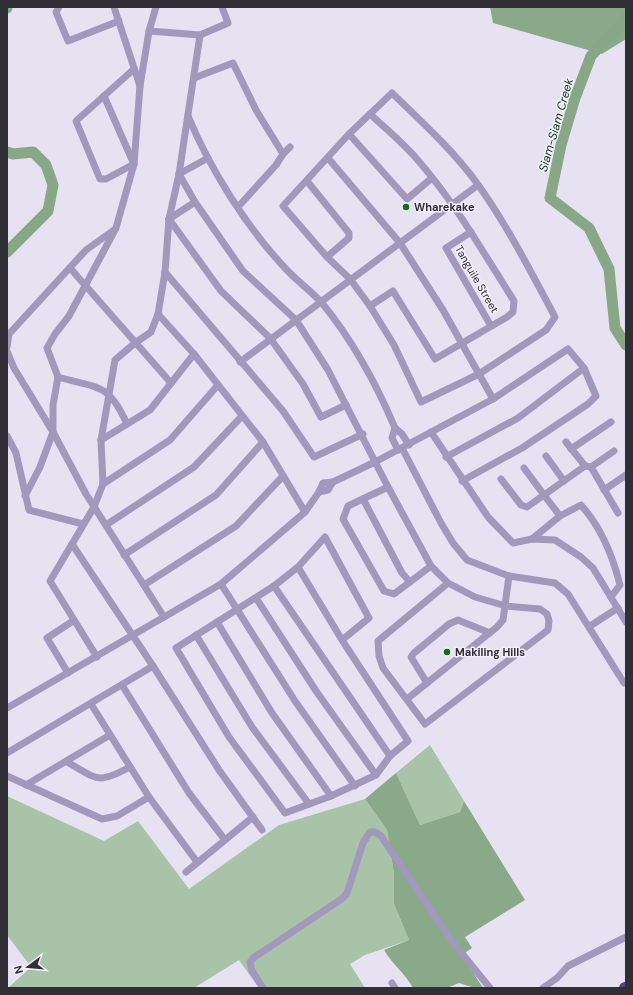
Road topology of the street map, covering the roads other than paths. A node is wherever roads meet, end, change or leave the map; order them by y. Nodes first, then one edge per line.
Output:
1 (59, 7) edge
2 (114, 7) edge
3 (151, 7) edge
4 (156, 7) edge
5 (222, 7) edge
6 (154, 15) junction
7 (119, 21) junction
8 (150, 31) junction
9 (200, 35) junction
10 (134, 69) junction
11 (194, 78) junction
12 (140, 86) junction
13 (104, 96) junction
14 (370, 114) junction
15 (188, 116) junction
16 (349, 134) junction
17 (290, 147) dead end
18 (283, 154) junction
19 (208, 158) junction
20 (328, 158) junction
21 (134, 164) junction
22 (179, 174) junction
23 (432, 178) junction
24 (306, 180) junction
25 (478, 185) junction
26 (195, 202) junction
27 (452, 205) junction
28 (238, 207) junction
29 (169, 219) junction
30 (116, 228) junction
31 (471, 232) junction
32 (400, 243) junction
33 (327, 257) junction
34 (70, 268) junction
35 (165, 272) junction
36 (350, 279) junction
37 (84, 285) junction
38 (321, 302) junction
39 (370, 306) junction
40 (158, 314) junction
41 (296, 320) junction
42 (491, 326) junction
43 (270, 338) junction
44 (135, 343) junction
45 (462, 344) junction
46 (7, 347) edge
47 (7, 351) edge
48 (194, 354) junction
49 (240, 362) junction
50 (584, 368) junction
51 (479, 374) junction
52 (58, 377) junction
53 (171, 383) junction
54 (218, 385) junction
55 (109, 394) junction
56 (493, 400) junction
57 (346, 405) junction
58 (242, 416) junction
59 (611, 422) dead end
60 (127, 424) junction
61 (395, 428) junction
62 (53, 432) junction
63 (431, 432) junction
64 (363, 434) junction
65 (7, 436) edge
66 (101, 440) junction
67 (263, 442) junction
68 (566, 442) dead end
69 (403, 448) junction
70 (571, 449) junction
71 (614, 451) dead end
72 (546, 456) dead end
73 (446, 457) junction
74 (375, 462) junction
75 (588, 467) junction
76 (524, 468) dead end
77 (626, 475) edge
78 (284, 476) junction
79 (500, 479) dead end
80 (462, 481) junction
81 (564, 481) junction
82 (103, 484) junction
83 (388, 487) junction
84 (604, 490) junction
85 (544, 495) junction
86 (25, 496) junction
87 (363, 500) junction
88 (94, 507) junction
89 (306, 512) junction
90 (618, 513) dead end
91 (560, 516) junction
92 (83, 524) junction
93 (106, 525) junction
94 (532, 539) junction
95 (72, 544) junction
96 (124, 554) junction
97 (431, 566) junction
98 (298, 567) junction
99 (509, 576) junction
100 (410, 582) junction
101 (448, 583) junction
102 (144, 584) junction
103 (221, 584) junction
104 (274, 586) junction
105 (611, 596) junction
106 (256, 598) junction
107 (506, 606) junction
108 (618, 608) junction
109 (238, 609) junction
110 (164, 617) junction
111 (73, 621) junction
112 (216, 622) junction
113 (626, 622) edge
114 (590, 626) junction
115 (490, 633) junction
116 (196, 635) junction
117 (133, 636) junction
118 (342, 640) junction
119 (97, 657) junction
120 (153, 666) junction
121 (68, 673) junction
122 (428, 683) junction
123 (624, 683) dead end
124 (122, 685) junction
125 (407, 699) junction
126 (90, 704) junction
127 (7, 708) edge
128 (110, 735) junction
129 (7, 753) edge
130 (390, 756) junction
131 (66, 762) junction
132 (130, 767) junction
133 (376, 775) junction
134 (7, 776) edge
135 (26, 785) junction
136 (355, 786) junction
137 (330, 796) junction
138 (149, 797) junction
139 (309, 804) junction
140 (253, 817) junction
141 (262, 830) dead end
142 (225, 840) junction
143 (197, 862) junction
144 (186, 872) dead end
145 (626, 937) edge
146 (263, 988) edge
147 (490, 988) edge
148 (542, 988) edge

1 - 7 street
2 - 7 street
3 - 6 street
4 - 6 street
5 - 9 street
6 - 8 street
7 - 10 street
8 - 9 street
8 - 12 street
9 - 11 street
10 - 12 street
10 - 13 street
11 - 15 street
11 - 18 street
12 - 21 street
13 - 21 street
13 - 21 street
14 - 16 street
14 - 23 street
14 - 25 street
15 - 19 street
15 - 22 street
16 - 20 street
16 - 23 street
17 - 18 street
18 - 28 street
19 - 22 street
19 - 28 street
20 - 24 street
20 - 32 street
21 - 30 street
22 - 26 street
22 - 29 street
23 - 27 street
24 - 33 street
24 - 33 street
25 - 27 street
25 - 51 street
26 - 29 street
26 - 41 street
27 - 31 street
27 - 32 street
28 - 38 street
29 - 35 street
29 - 43 street
30 - 34 street
30 - 37 street
31 - 42 street
31 - 42 street, Tanguile Street
32 - 36 street
32 - 45 street
33 - 36 street
34 - 37 street
34 - 46 street
35 - 40 street
35 - 49 street
36 - 38 street
36 - 39 street
37 - 44 street
37 - 52 street
38 - 41 street
38 - 61 street
39 - 45 street
39 - 51 street
40 - 44 street
40 - 48 street
41 - 43 street
41 - 57 street
42 - 45 street
43 - 49 street
43 - 57 street
44 - 53 street
44 - 55 street
45 - 51 street
47 - 62 street
48 - 53 street
48 - 54 street
49 - 64 street
50 - 56 street
50 - 73 street
50 - 80 street
51 - 56 street
52 - 55 street
52 - 62 street
53 - 60 street
54 - 58 street
54 - 82 street
55 - 60 street
55 - 66 street
56 - 63 street
57 - 64 street
58 - 67 street
58 - 93 street
59 - 70 street
60 - 66 street
61 - 69 street
61 - 69 street
62 - 86 street
62 - 88 street
63 - 69 street
63 - 73 street
64 - 74 street
65 - 86 street
66 - 82 street
67 - 78 street
67 - 96 street
68 - 70 street
69 - 74 street
69 - 99 street
70 - 75 street
71 - 75 street
72 - 81 street
73 - 80 street
74 - 83 street
74 - 89 street
75 - 81 street
75 - 84 street
76 - 85 street
77 - 84 street
78 - 89 street
78 - 102 street
79 - 85 street
80 - 94 street
81 - 85 street
82 - 88 street
83 - 87 street
83 - 97 street
84 - 90 street
85 - 91 street
86 - 92 street
87 - 100 street
87 - 100 street
88 - 92 street
88 - 93 street
89 - 103 street
91 - 94 street
91 - 105 street
92 - 95 street
93 - 96 street
94 - 105 street
95 - 111 street
95 - 117 street
96 - 102 street
97 - 100 street
97 - 101 street
98 - 104 street
98 - 118 street
98 - 118 street
99 - 107 street
99 - 114 street
101 - 107 street
101 - 125 street
102 - 110 street
103 - 109 street
103 - 110 street
104 - 106 street
104 - 130 street
105 - 108 street
106 - 109 street
106 - 133 street
107 - 115 street
107 - 125 street
108 - 113 street
108 - 114 street
109 - 112 street
109 - 136 street
110 - 117 street
111 - 119 street
111 - 121 street
112 - 116 street
112 - 137 street
114 - 123 street
115 - 122 street
115 - 122 street
116 - 139 street
116 - 139 street
117 - 119 street
117 - 120 street
118 - 130 street
119 - 121 street
120 - 124 street
120 - 140 street
121 - 127 street
122 - 125 street
124 - 126 street
124 - 142 street
126 - 128 street
126 - 129 street
128 - 131 street
128 - 132 street
130 - 133 street
131 - 132 street
131 - 135 street
132 - 138 street
133 - 136 street
134 - 135 street
135 - 138 street
136 - 137 street
137 - 139 street
138 - 143 street
140 - 141 street
140 - 142 street
142 - 143 street
143 - 144 street
145 - 148 street
146 - 147 street

